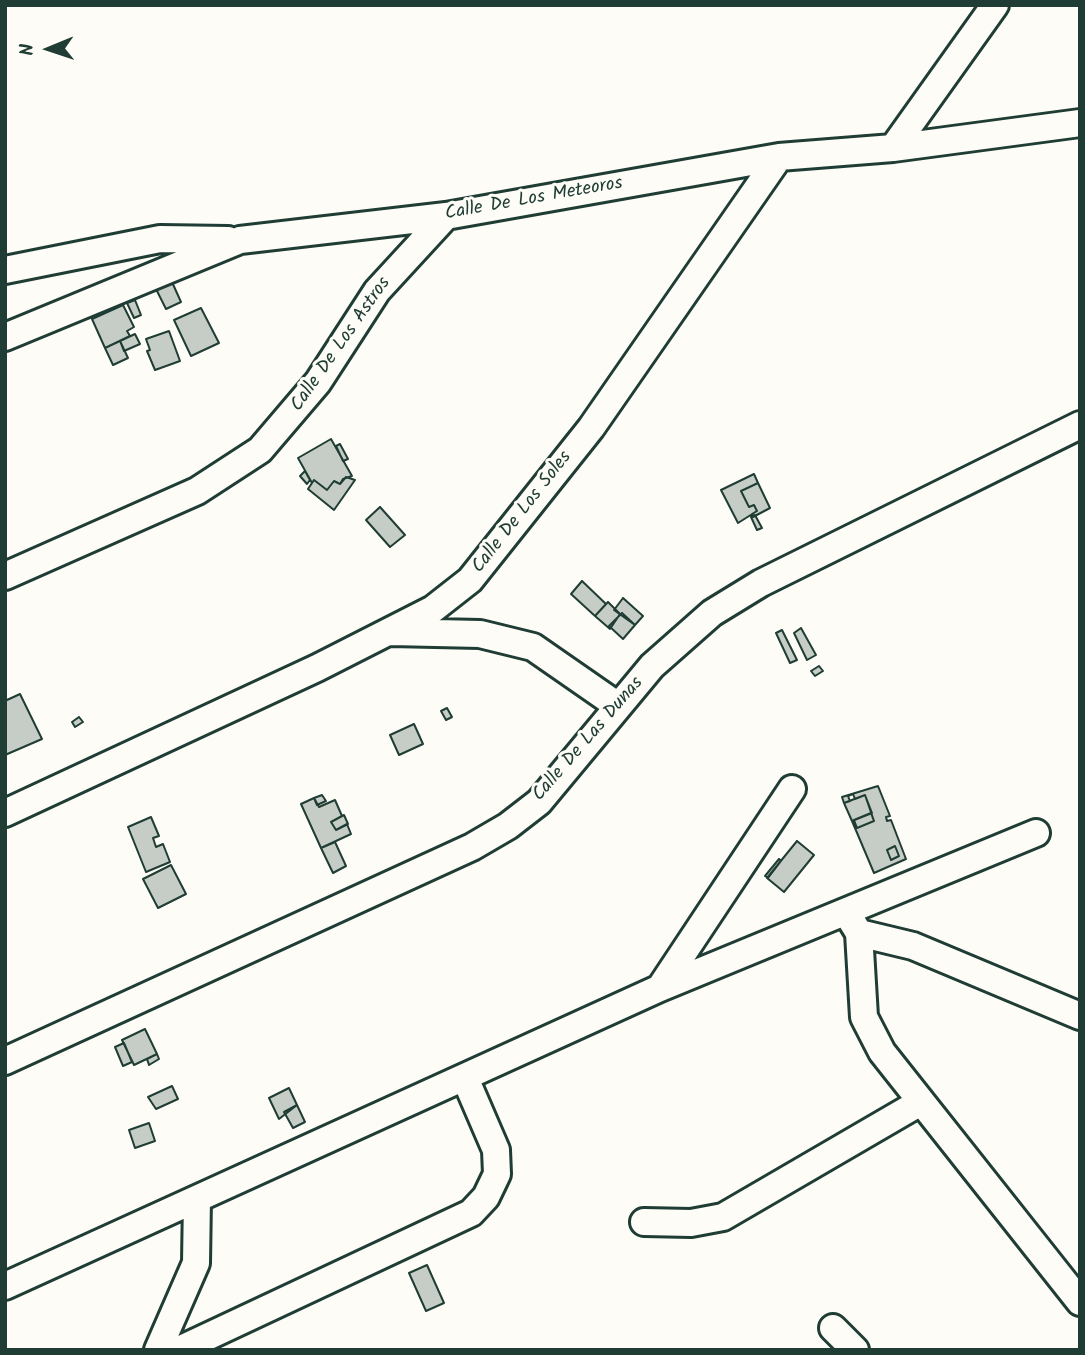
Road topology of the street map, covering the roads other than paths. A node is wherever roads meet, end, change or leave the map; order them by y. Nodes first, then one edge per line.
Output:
1 (995, 5) edge
2 (1080, 122) edge
3 (893, 148) junction
4 (779, 157) junction
5 (446, 216) junction
6 (240, 240) junction
7 (5, 270) edge
8 (5, 337) edge
9 (1080, 425) edge
10 (5, 576) edge
11 (386, 632) junction
12 (618, 706) junction
13 (792, 789) dead end
14 (5, 813) edge
15 (1036, 833) dead end
16 (853, 923) junction
17 (660, 988) junction
18 (1080, 1016) edge
19 (5, 1061) edge
20 (465, 1078) junction
21 (919, 1103) junction
22 (197, 1199) junction
23 (644, 1222) dead end
24 (5, 1286) edge
25 (1076, 1293) edge
26 (833, 1328) dead end
27 (158, 1350) edge
28 (179, 1350) edge
29 (855, 1350) edge

1 - 3 street
2 - 3 street, Calle De Los Meteoros
3 - 4 street, Calle De Los Meteoros
4 - 5 street, Calle De Los Meteoros
4 - 11 street, Calle De Los Soles
5 - 6 street, Calle De Los Meteoros
5 - 10 street, Calle De Los Astros
6 - 7 street
6 - 8 street, Calle De Los Meteoros
9 - 12 street, Calle De Las Dunas
11 - 12 street
11 - 14 street, Calle De Los Soles
12 - 19 street, Calle De Las Dunas
13 - 17 street
15 - 16 street
16 - 17 street
16 - 18 street
16 - 21 street
17 - 20 street
20 - 22 street
20 - 28 street
21 - 23 street
21 - 25 street
22 - 24 street
22 - 27 street
26 - 29 street

